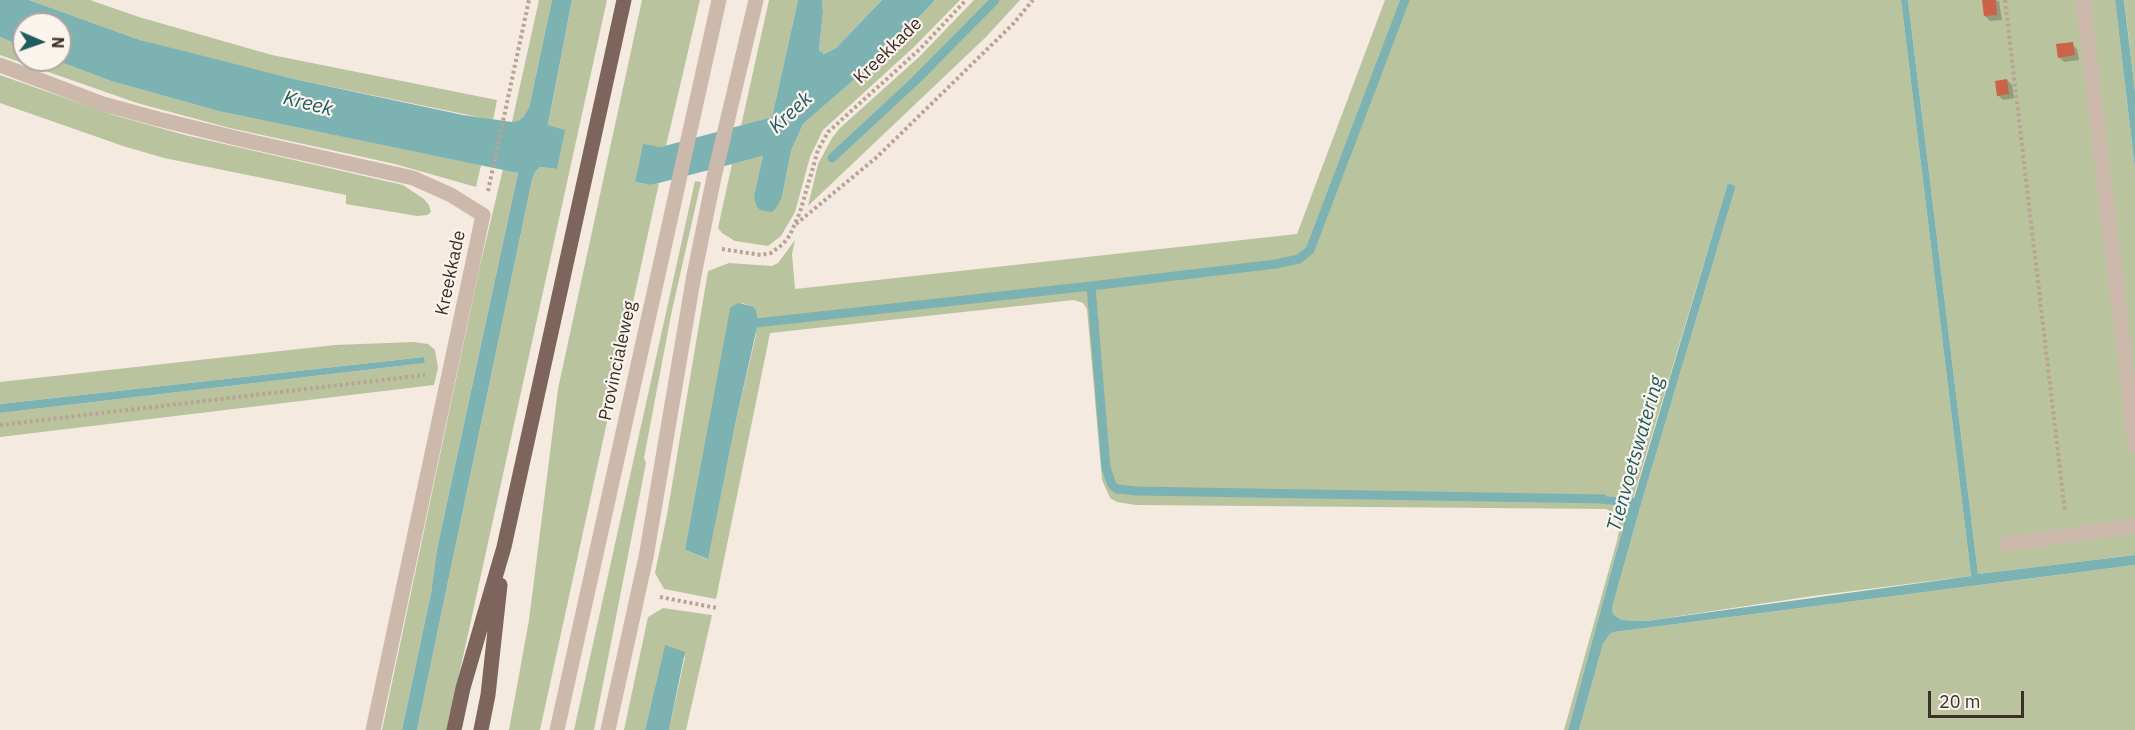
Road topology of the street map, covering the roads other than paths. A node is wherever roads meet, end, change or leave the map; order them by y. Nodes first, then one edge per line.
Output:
1 (624, 0) edge
2 (719, 0) edge
3 (756, 0) edge
4 (2083, 0) edge
5 (0, 65) edge
6 (2135, 445) edge
7 (2135, 526) edge
8 (2007, 544) dead end
9 (504, 547) junction
10 (373, 730) edge
11 (454, 730) edge
12 (481, 730) edge
13 (557, 730) edge
14 (608, 730) edge

1 - 9 main road
2 - 13 street, Provincialeweg
3 - 14 street
4 - 6 street
5 - 10 street, Kreekkade
7 - 8 street
9 - 11 main road
9 - 12 main road

